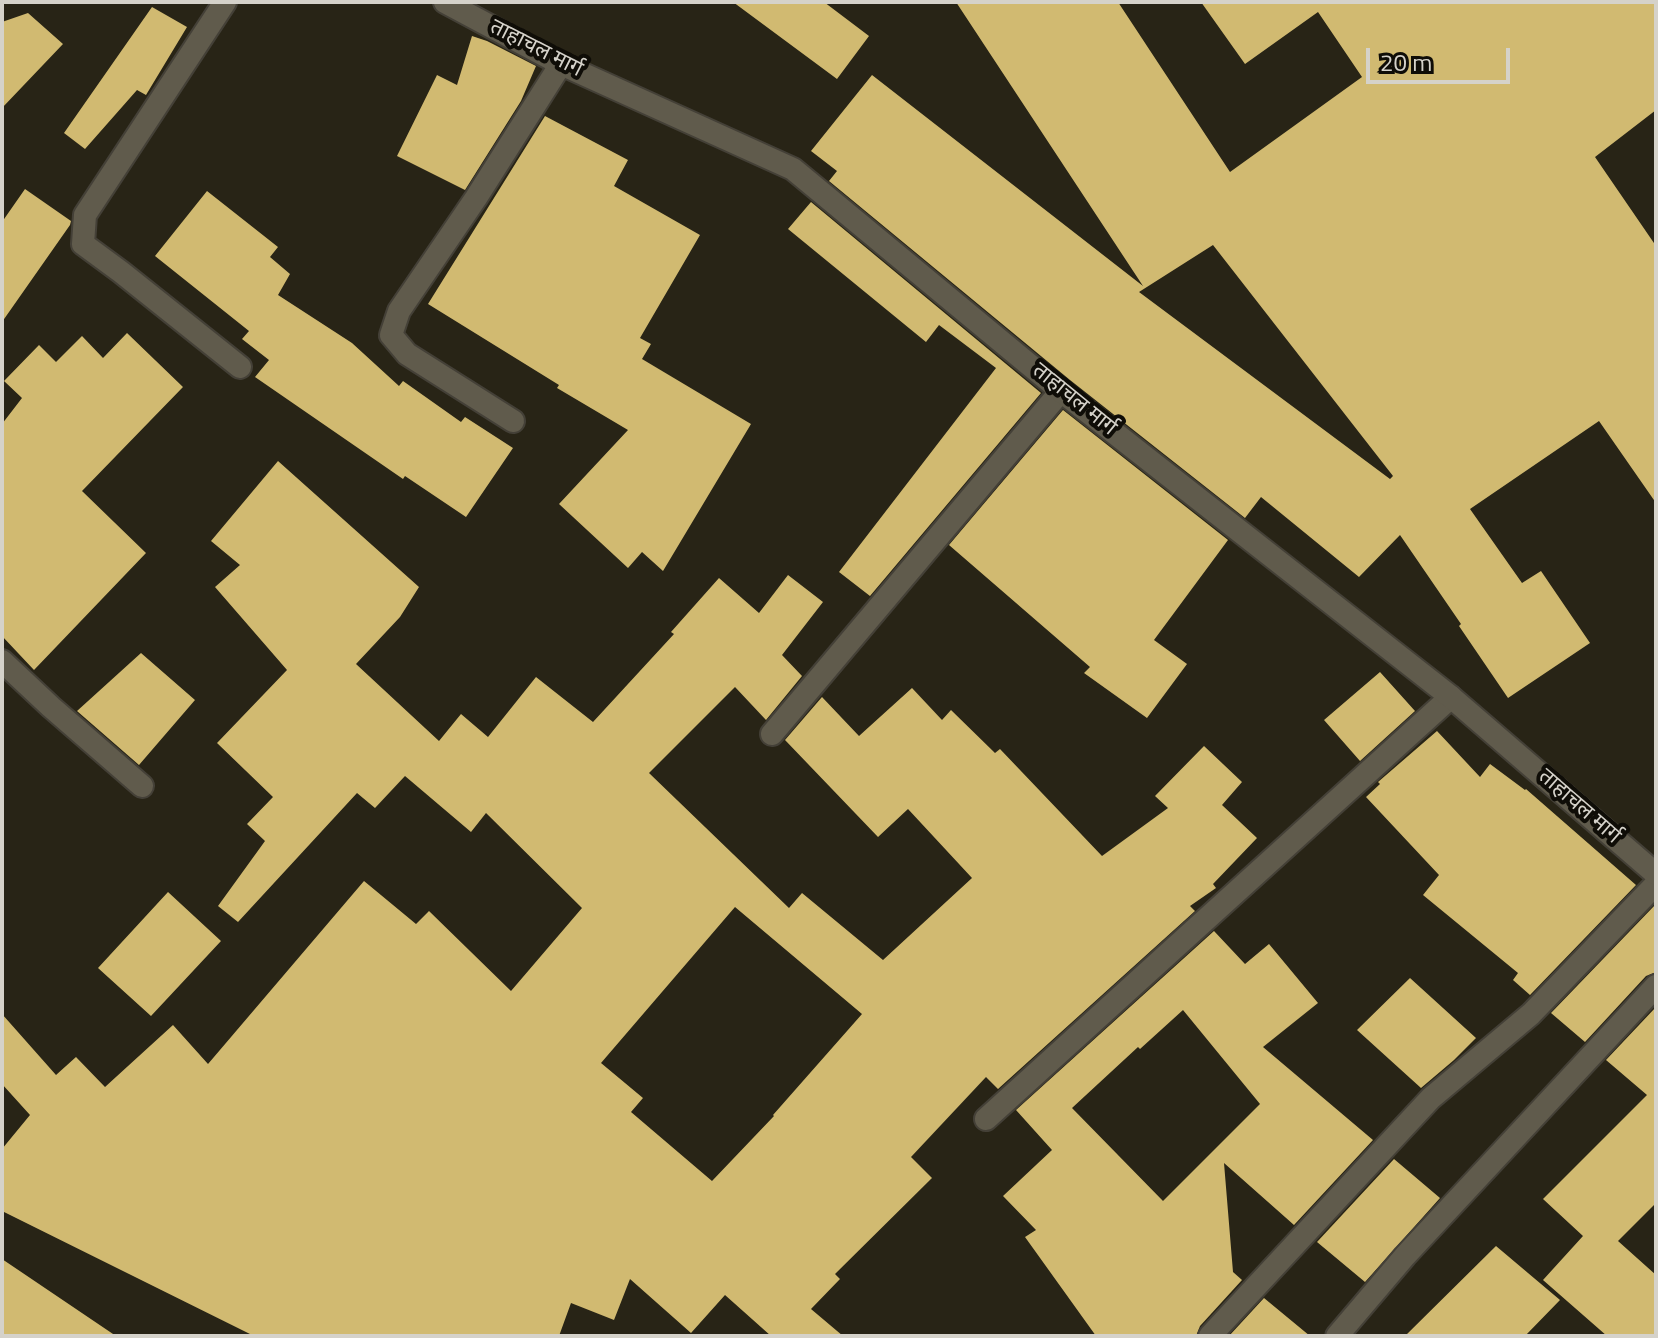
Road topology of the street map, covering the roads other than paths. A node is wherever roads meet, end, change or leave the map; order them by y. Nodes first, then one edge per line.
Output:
1 (225, 2) edge
2 (445, 2) edge
3 (561, 64) junction
4 (240, 367) dead end
5 (1061, 391) junction
6 (513, 421) dead end
7 (2, 661) edge
8 (1451, 697) junction
9 (772, 734) dead end
10 (142, 786) dead end
11 (1656, 874) edge
12 (1656, 884) edge
13 (1656, 986) edge
14 (986, 1119) dead end
15 (1210, 1336) edge
16 (1337, 1336) edge

1 - 4 street
2 - 3 street, ताहाचल मार्ग
3 - 5 street, ताहाचल मार्ग
3 - 6 street
5 - 8 street, ताहाचल मार्ग
5 - 9 street
7 - 10 street
8 - 11 street, ताहाचल मार्ग
8 - 14 street
12 - 15 street
13 - 16 street

